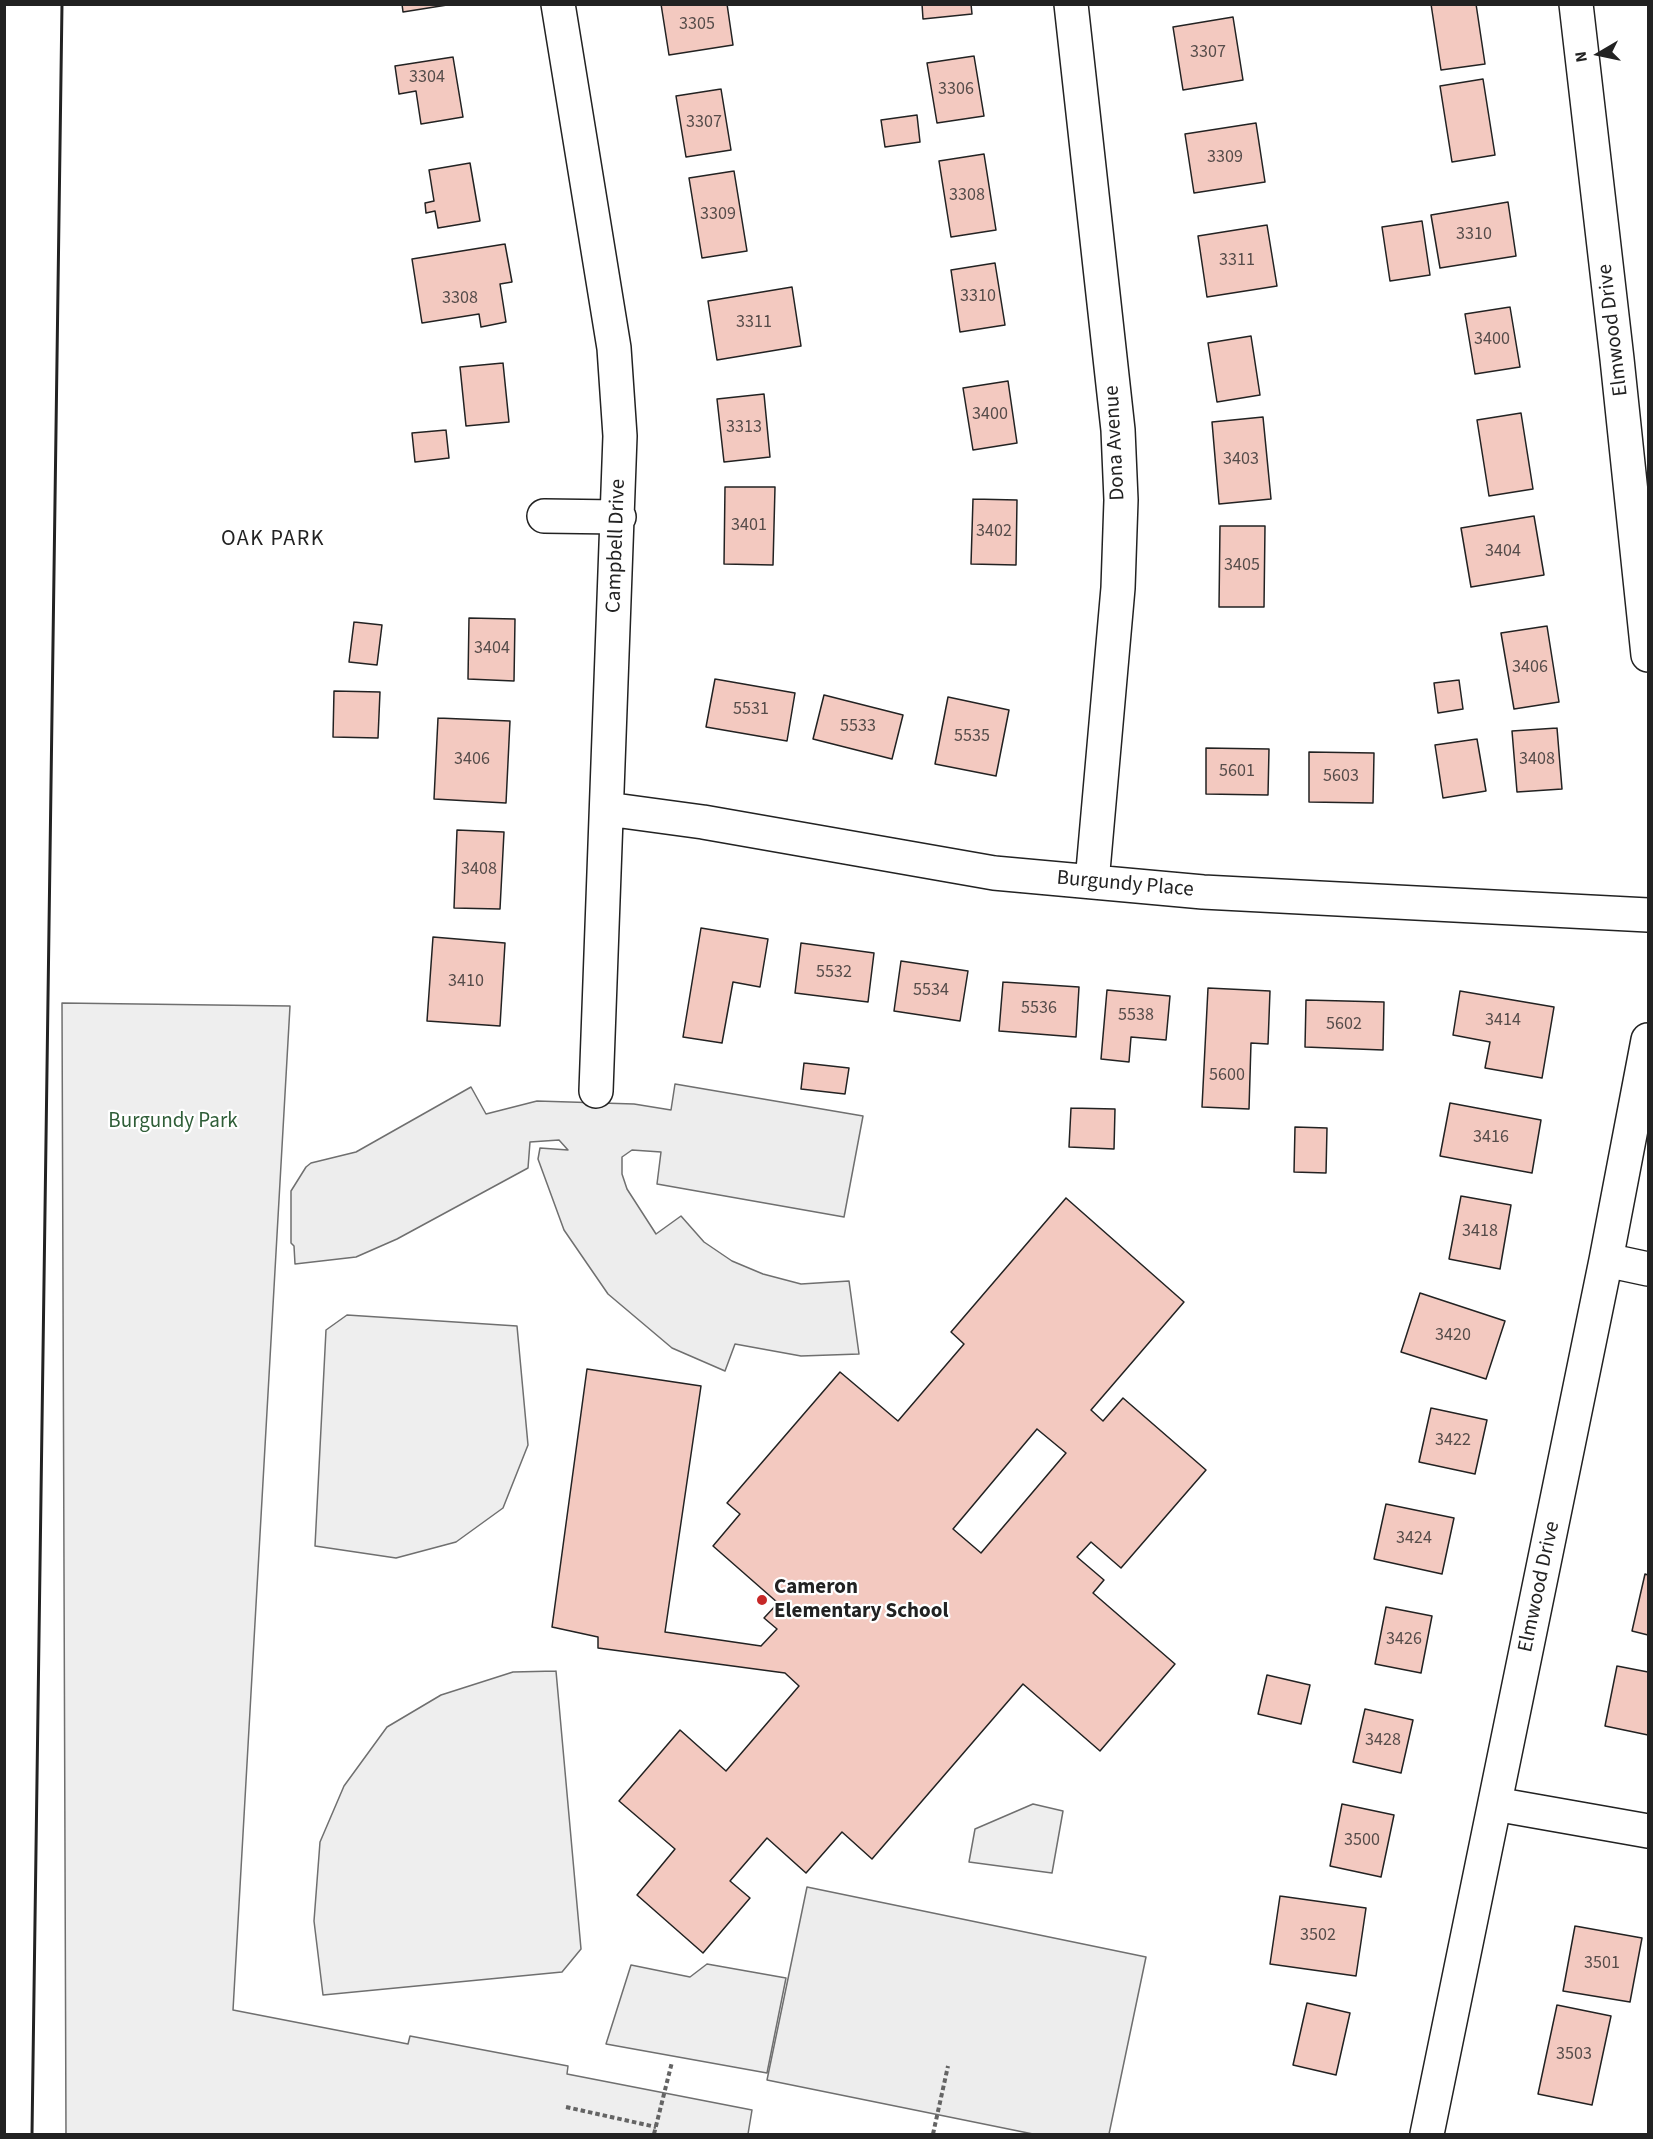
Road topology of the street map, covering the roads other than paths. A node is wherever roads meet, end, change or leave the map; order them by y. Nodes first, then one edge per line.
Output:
1 (558, 4) edge
2 (1071, 4) edge
3 (1576, 4) edge
4 (544, 516) dead end
5 (619, 517) junction
6 (1648, 655) edge
7 (607, 809) junction
8 (1092, 882) junction
9 (1648, 915) edge
10 (1648, 1040) edge
11 (596, 1091) dead end
12 (1606, 1260) junction
13 (1648, 1269) edge
14 (1496, 1804) junction
15 (1648, 1831) edge
16 (1427, 2134) edge

1 - 5 street, Campbell Drive
2 - 8 street, Dona Avenue
3 - 6 street, Elmwood Drive
4 - 5 street
5 - 7 street, Campbell Drive
7 - 8 street, Burgundy Place
7 - 11 street, Campbell Drive
8 - 9 street, Burgundy Place
10 - 12 street, Elmwood Drive
12 - 13 street
12 - 14 street, Elmwood Drive
14 - 15 street
14 - 16 street, Elmwood Drive

